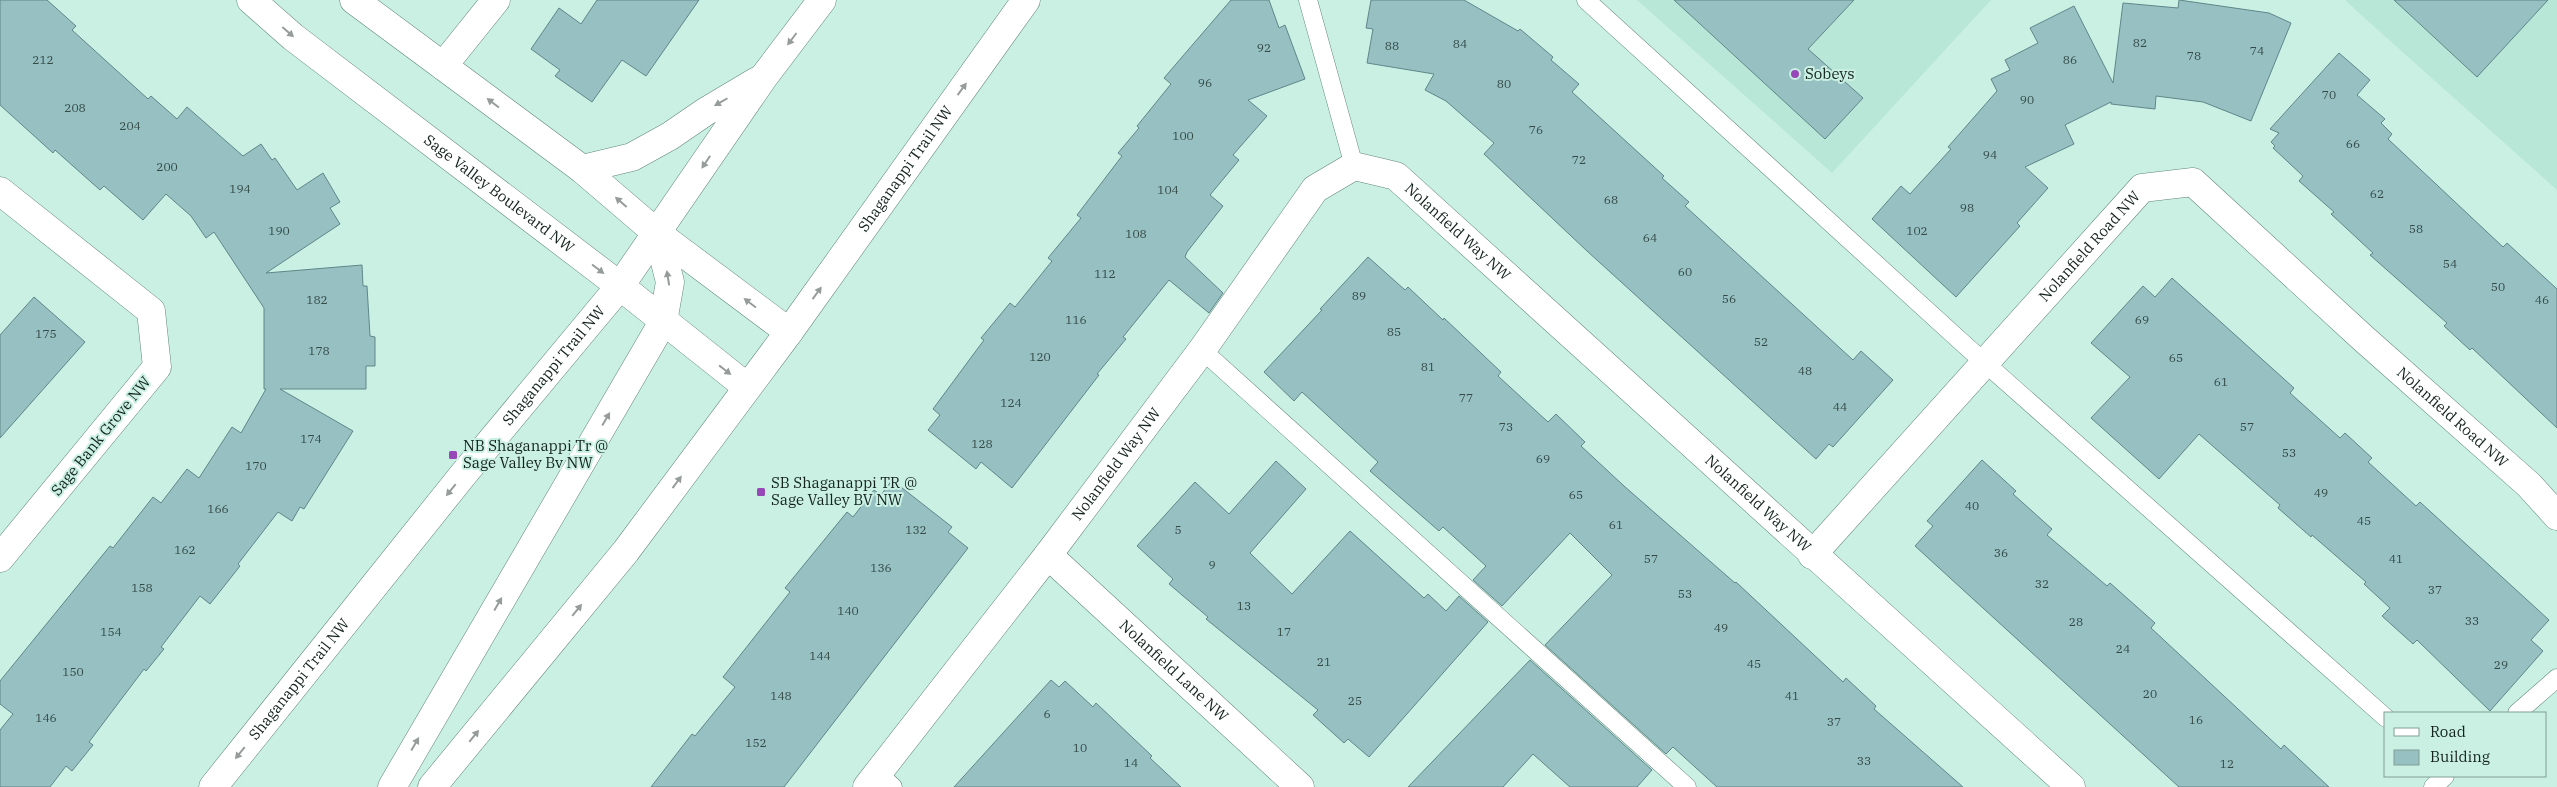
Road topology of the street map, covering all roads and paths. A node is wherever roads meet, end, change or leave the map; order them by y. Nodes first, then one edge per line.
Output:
1 (251, 0) edge
2 (354, 0) edge
3 (496, 0) edge
4 (822, 0) edge
5 (1026, 0) edge
6 (1308, 0) edge
7 (1586, 0) edge
8 (443, 66) junction
9 (763, 78) junction
10 (1354, 166) junction
11 (582, 169) junction
12 (0, 191) edge
13 (658, 234) junction
14 (620, 286) junction
15 (663, 322) junction
16 (789, 332) junction
17 (1202, 350) junction
18 (1986, 363) junction
19 (746, 387) junction
20 (2557, 516) edge
21 (1048, 555) junction
22 (1812, 555) junction
23 (0, 558) edge
24 (2557, 678) edge
25 (2518, 712) edge
26 (2384, 716) edge
27 (2444, 777) edge
28 (879, 782) edge
29 (213, 787) edge
30 (392, 787) edge
31 (432, 787) edge
32 (1300, 787) edge
33 (1687, 787) edge
34 (2071, 787) edge
35 (2433, 787) edge

1 -> 14 street, Sage Valley Boulevard NW
2 - 8 street
3 - 8 street
4 -> 9 street, Shaganappi Trail NW
16 -> 5 street, Shaganappi Trail NW
6 - 10 lane
7 - 18 lane
11 -> 8 street
9 -> 11 street
9 -> 13 street, Shaganappi Trail NW
10 - 17 street, Nolanfield Way NW
10 - 22 street, Nolanfield Way NW
13 -> 11 street
12 - 23 street, Sage Bank Grove NW
13 - 14 street, Shaganappi Trail NW
15 -> 13 street
16 -> 13 street
14 - 15 street, Sage Valley Boulevard NW
14 -> 29 street, Shaganappi Trail NW
15 -> 19 street, Sage Valley Boulevard NW
30 -> 15 street
16 - 19 street, Shaganappi Trail NW
17 - 21 street, Nolanfield Way NW
17 - 33 lane
18 - 20 street, Nolanfield Road NW
18 - 22 street, Nolanfield Road NW
18 - 26 lane
31 -> 19 street, Shaganappi Trail NW
21 - 28 street, Nolanfield Way NW
21 - 32 street, Nolanfield Lane NW
22 - 34 street, Nolanfield Way NW
24 - 25 lane
27 - 35 lane

